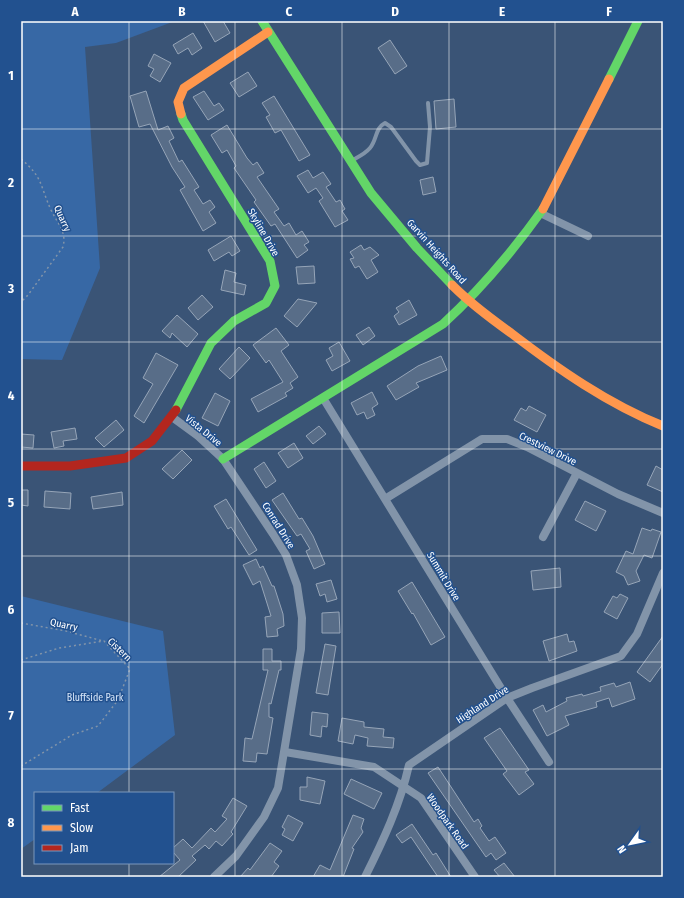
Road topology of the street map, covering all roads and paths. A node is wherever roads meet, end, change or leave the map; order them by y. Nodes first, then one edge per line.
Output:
1 (262, 21) edge
2 (638, 21) edge
3 (268, 32) junction
4 (428, 104) dead end
5 (21, 159) edge
6 (351, 161) junction
7 (540, 213) junction
8 (588, 236) dead end
9 (468, 301) junction
10 (21, 302) edge
11 (323, 398) junction
12 (172, 417) junction
13 (663, 426) edge
14 (223, 459) junction
15 (21, 466) edge
16 (577, 473) junction
17 (385, 499) junction
18 (663, 513) edge
19 (543, 537) dead end
20 (663, 573) edge
21 (21, 623) edge
22 (104, 641) junction
23 (21, 660) edge
24 (507, 698) junction
25 (285, 752) junction
26 (549, 762) dead end
27 (21, 766) edge
28 (404, 787) junction
29 (214, 877) edge
30 (366, 877) edge
31 (475, 877) edge

1 - 3 street, Garvin Heights Road
2 - 7 street
3 - 6 street, Garvin Heights Road
3 - 12 street, Skyline Drive
4 - 6 lane
5 - 10 path, Quarry
6 - 9 street, Garvin Heights Road
7 - 8 street
7 - 9 street
9 - 11 street
9 - 13 street, Garvin Heights Road
11 - 14 street
11 - 17 street, Summit Drive
12 - 14 street, Vista Drive
12 - 15 street, Skyline Drive
14 - 25 street, Conrad Drive
16 - 17 street, Crestview Drive
16 - 18 street, Crestview Drive
16 - 19 street
17 - 24 street, Summit Drive
20 - 24 street, Highland Drive
21 - 22 path, Quarry
22 - 23 path, Cistern
22 - 27 path, Cistern
24 - 26 street, Summit Drive
24 - 28 street, Highland Drive
25 - 28 street, Woodpark Road
25 - 29 street, Conrad Drive
28 - 30 street, Highland Drive
28 - 31 street, Woodpark Road

